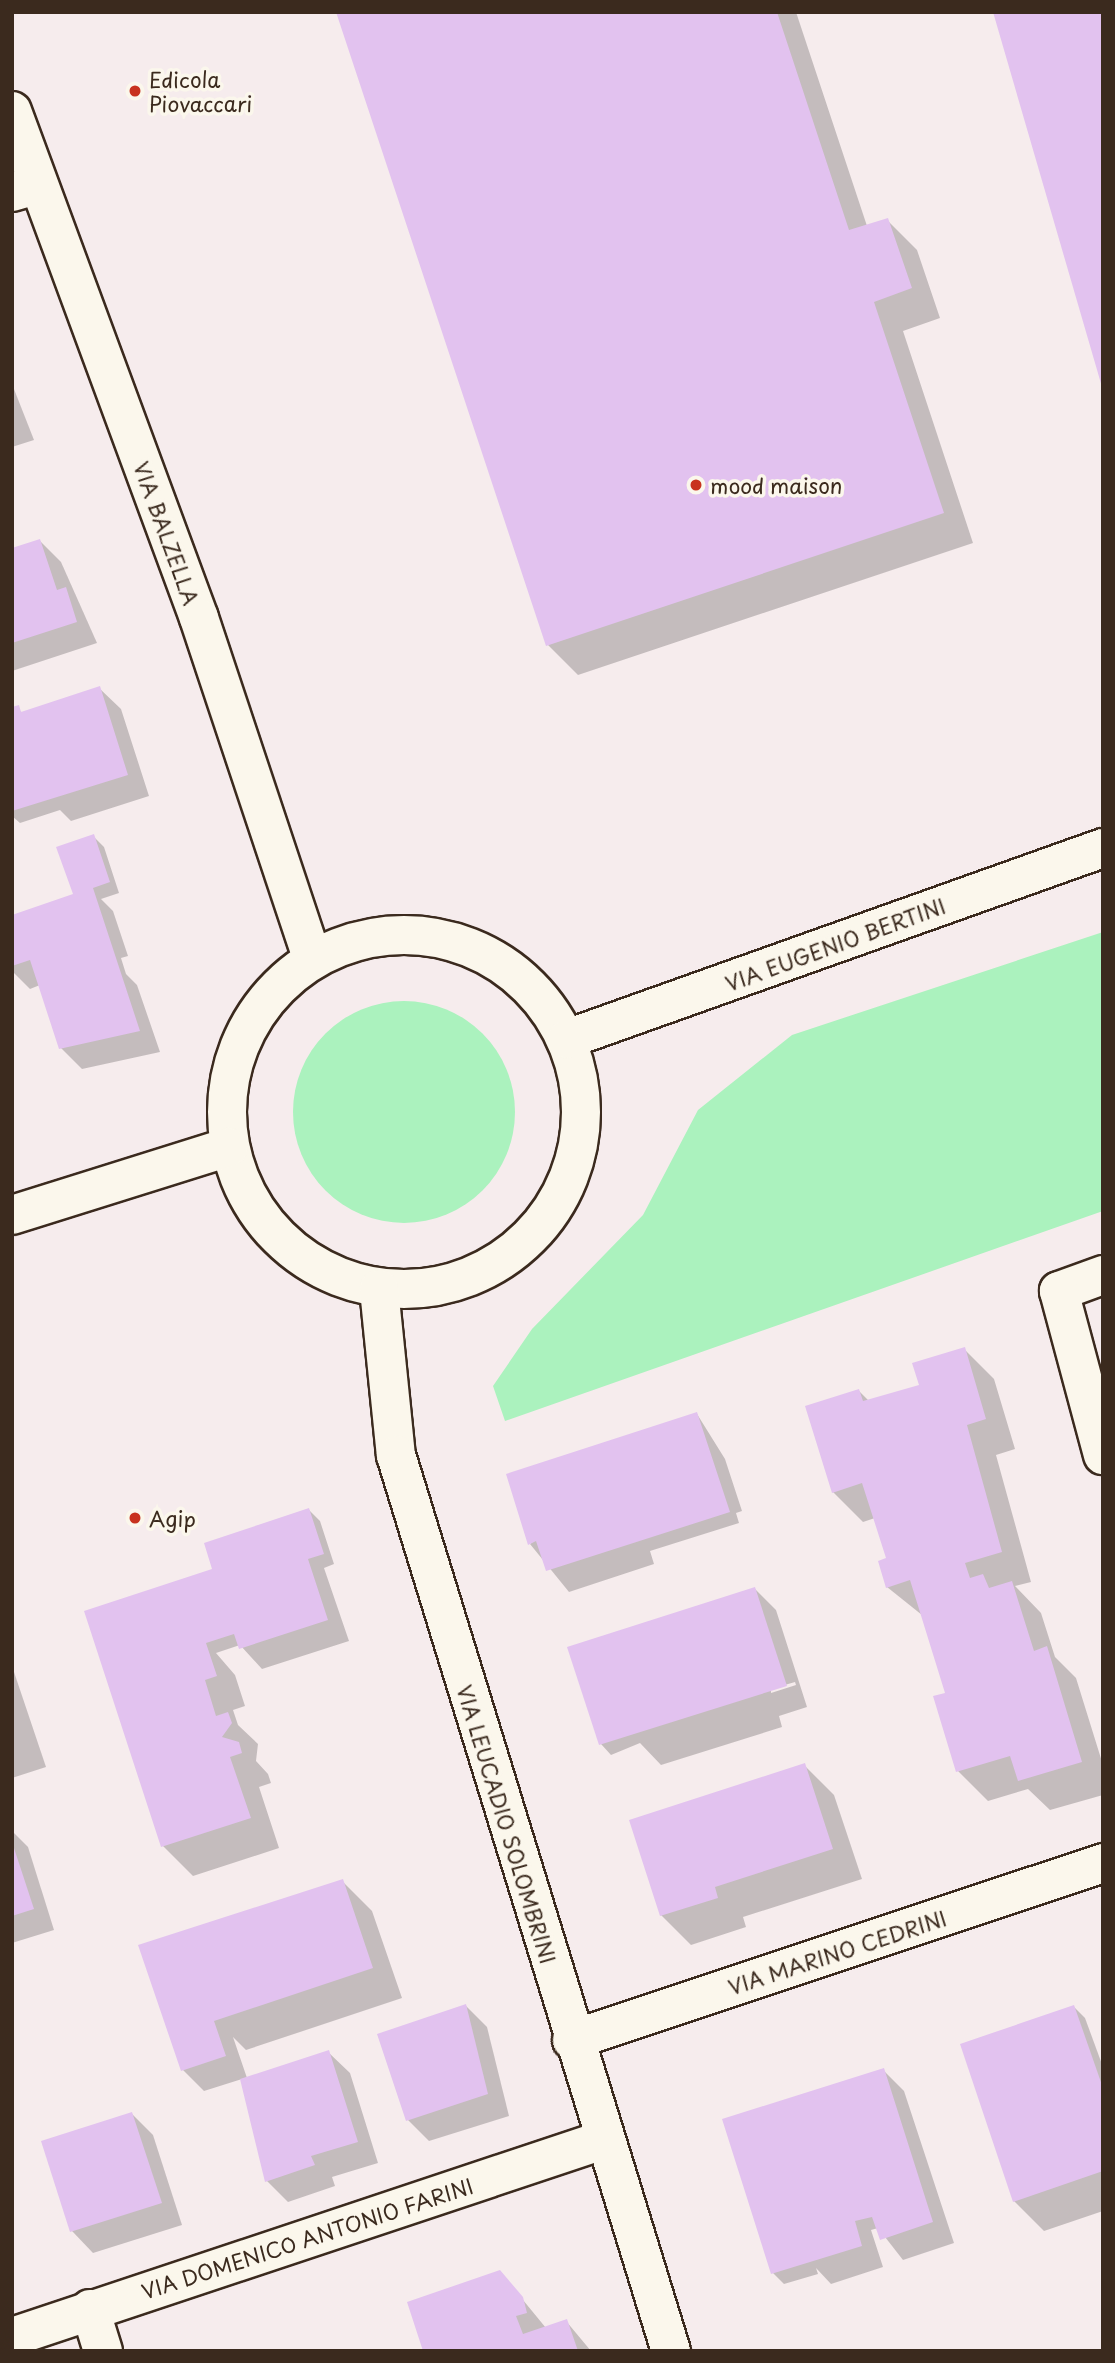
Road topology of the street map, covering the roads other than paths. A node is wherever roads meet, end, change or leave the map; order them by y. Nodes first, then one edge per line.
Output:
1 (12, 111) edge
2 (25, 189) edge
3 (1103, 848) edge
4 (312, 958) junction
5 (567, 1039) junction
6 (229, 1147) junction
7 (12, 1215) edge
8 (1103, 1275) edge
9 (379, 1289) junction
10 (1103, 1455) edge
11 (1103, 1863) edge
12 (572, 2040) junction
13 (603, 2140) junction
14 (90, 2309) junction
15 (12, 2337) edge
16 (103, 2351) edge
17 (671, 2351) edge

1 - 2 street, VIA BALZELLA
2 - 4 street, VIA BALZELLA
3 - 5 street, VIA EUGENIO BERTINI
4 - 5 street
4 - 6 street
5 - 9 street
6 - 7 street
6 - 9 street
8 - 10 street
9 - 12 street, VIA LEUCADIO SOLOMBRINI
11 - 12 street, VIA MARINO CEDRINI
12 - 13 street, VIA LEUCADIO SOLOMBRINI
13 - 14 street, VIA DOMENICO ANTONIO FARINI
13 - 17 street, VIA LEUCADIO SOLOMBRINI
14 - 15 street, VIA DOMENICO ANTONIO FARINI
14 - 16 street

